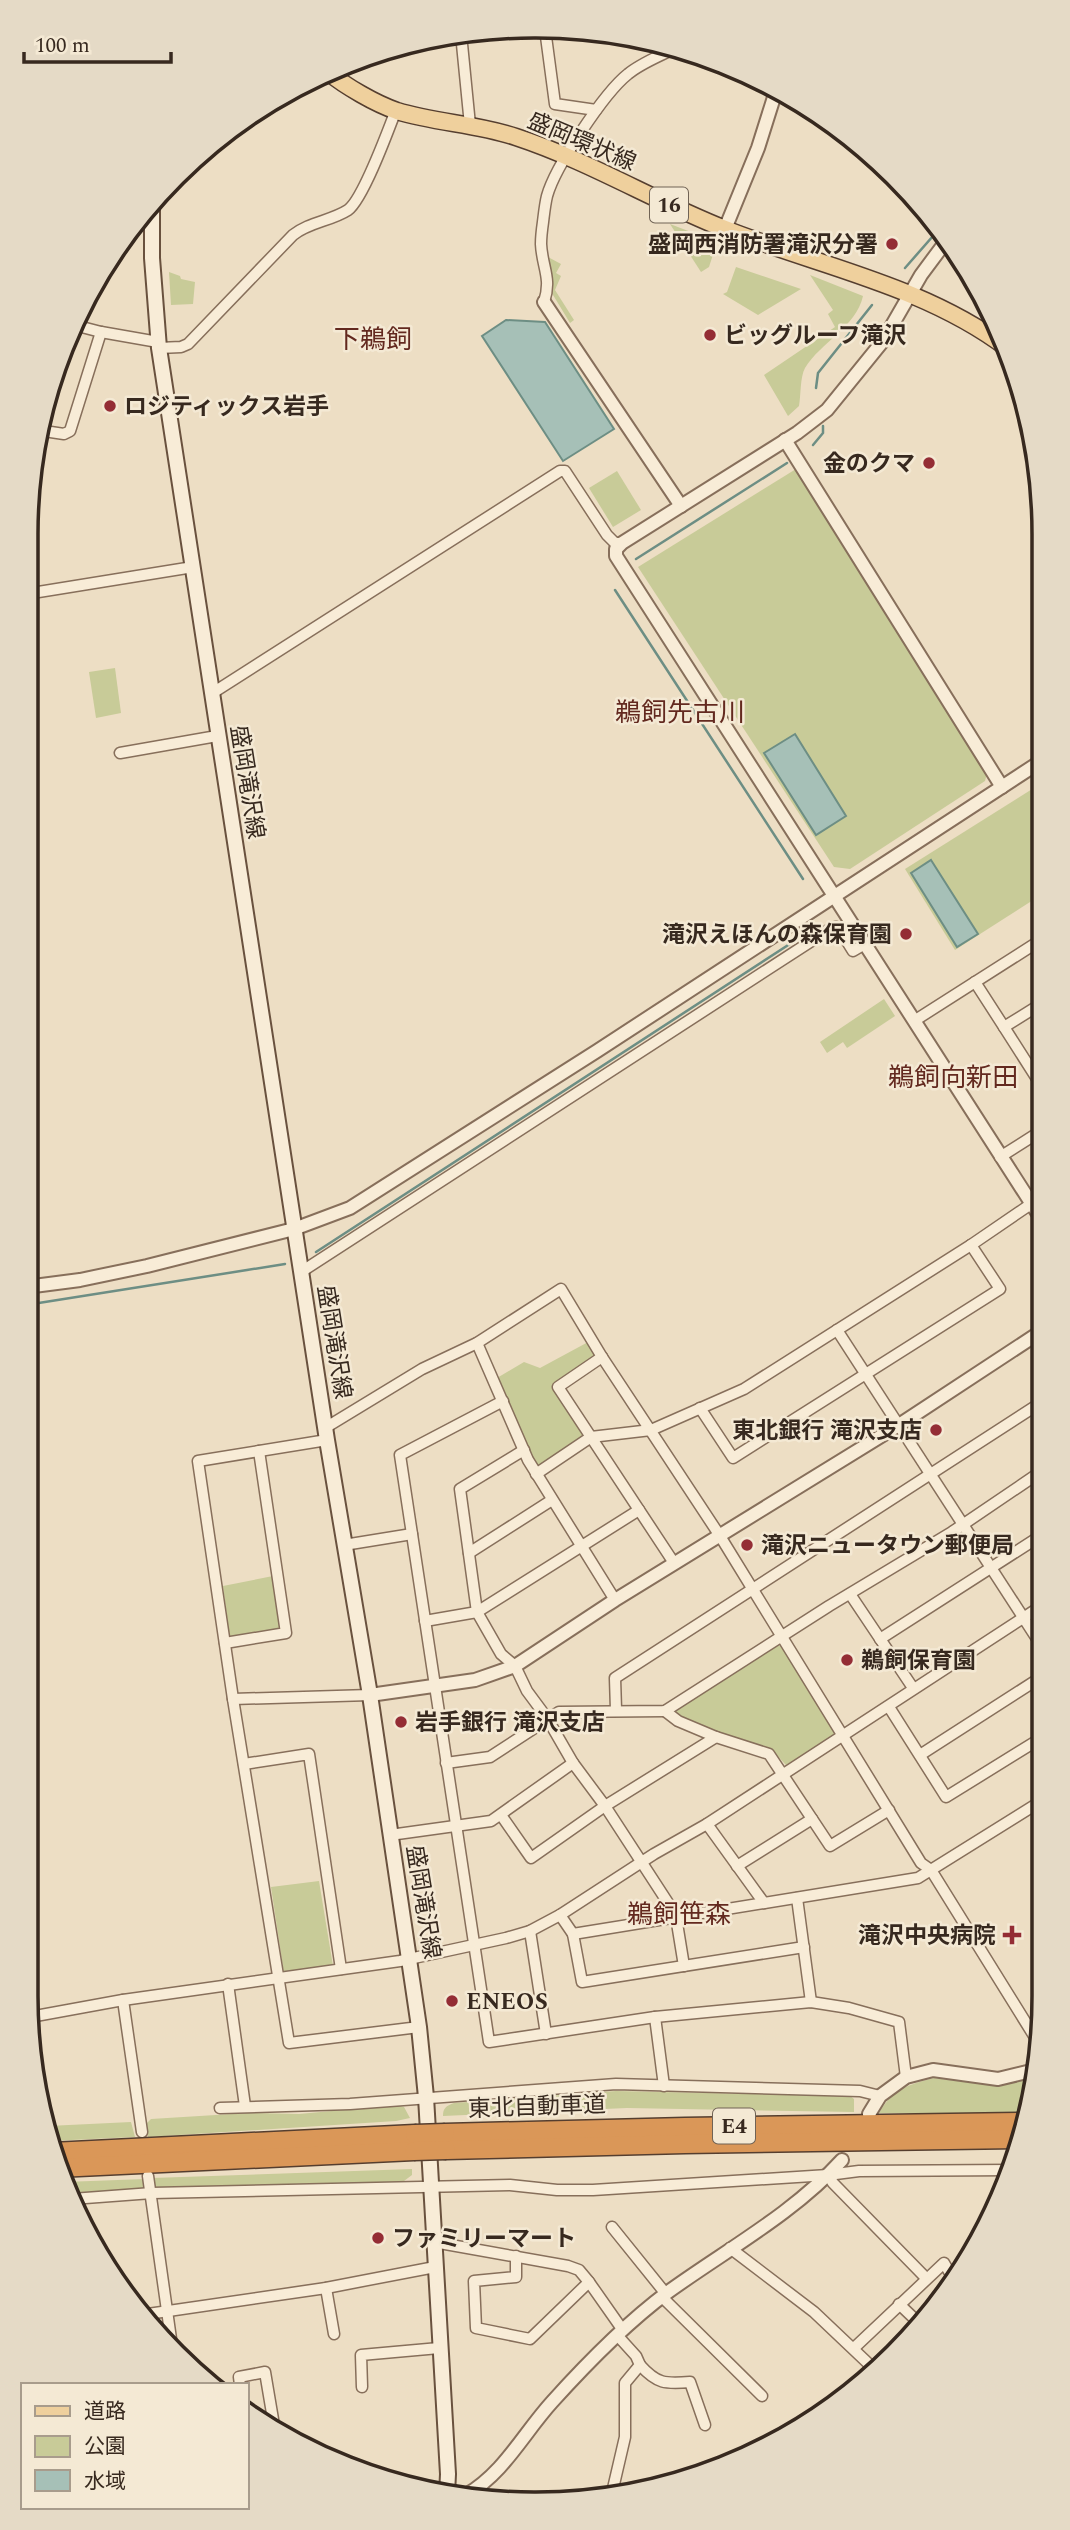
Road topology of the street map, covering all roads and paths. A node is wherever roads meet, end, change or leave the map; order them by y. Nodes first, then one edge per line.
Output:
1 (546, 39) edge
2 (462, 44) edge
3 (663, 55) edge
4 (337, 80) edge
5 (773, 100) edge
6 (397, 110) junction
7 (596, 110) junction
8 (470, 125) junction
9 (568, 155) junction
10 (152, 220) edge
11 (725, 229) junction
12 (940, 248) edge
13 (912, 295) junction
14 (544, 302) joint
15 (84, 328) edge
16 (101, 332) junction
17 (990, 336) edge
18 (159, 345) junction
19 (50, 431) edge
20 (785, 440) junction
21 (681, 506) junction
22 (622, 543) junction
23 (193, 567) junction
24 (38, 592) edge
25 (211, 694) junction
26 (217, 736) junction
27 (120, 753) dead end
28 (1032, 767) edge
29 (1002, 787) junction
30 (834, 896) junction
31 (864, 944) junction
32 (1032, 946) edge
33 (975, 982) junction
34 (1032, 1010) edge
35 (914, 1021) junction
36 (1004, 1027) junction
37 (1032, 1063) edge
38 (1032, 1136) edge
39 (1000, 1157) junction
40 (1031, 1204) joint
41 (294, 1230) junction
42 (971, 1245) junction
43 (301, 1272) junction
44 (38, 1285) edge
45 (837, 1330) junction
46 (1032, 1338) edge
47 (477, 1343) junction
48 (602, 1357) junction
49 (865, 1373) junction
50 (503, 1401) junction
51 (700, 1409) junction
52 (1032, 1409) edge
53 (899, 1425) junction
54 (651, 1430) junction
55 (326, 1434) junction
56 (591, 1437) junction
57 (524, 1450) junction
58 (259, 1451) junction
59 (536, 1474) junction
60 (930, 1475) junction
61 (1032, 1478) edge
62 (552, 1500) junction
63 (639, 1510) junction
64 (962, 1525) junction
65 (412, 1534) junction
66 (719, 1536) junction
67 (1032, 1541) edge
68 (344, 1545) junction
69 (581, 1547) junction
70 (469, 1553) junction
71 (674, 1563) junction
72 (990, 1567) junction
73 (752, 1588) junction
74 (850, 1594) junction
75 (615, 1600) junction
76 (477, 1612) junction
77 (1032, 1613) edge
78 (1024, 1618) junction
79 (425, 1621) junction
80 (1032, 1630) edge
81 (783, 1637) junction
82 (880, 1639) junction
83 (225, 1643) junction
84 (515, 1666) junction
85 (1032, 1683) edge
86 (435, 1688) junction
87 (914, 1688) junction
88 (370, 1695) junction
89 (233, 1699) junction
90 (889, 1707) junction
91 (616, 1710) junction
92 (665, 1711) junction
93 (547, 1718) junction
94 (843, 1734) junction
95 (716, 1737) junction
96 (1032, 1744) edge
97 (919, 1755) junction
98 (446, 1763) junction
99 (573, 1763) junction
100 (244, 1764) junction
101 (782, 1774) junction
102 (605, 1806) junction
103 (1032, 1807) edge
104 (889, 1810) junction
105 (501, 1815) junction
106 (812, 1819) junction
107 (708, 1824) junction
108 (456, 1827) junction
109 (390, 1835) junction
110 (641, 1864) junction
111 (737, 1866) junction
112 (931, 1870) junction
113 (797, 1898) junction
114 (764, 1903) junction
115 (560, 1915) junction
116 (676, 1917) junction
117 (530, 1931) junction
118 (573, 1934) junction
119 (476, 1945) junction
120 (804, 1947) junction
121 (410, 1958) junction
122 (684, 1966) junction
123 (341, 1969) junction
124 (279, 1977) junction
125 (228, 1984) junction
126 (123, 2000) junction
127 (811, 2002) junction
128 (39, 2015) edge
129 (655, 2017) junction
130 (419, 2027) junction
131 (1030, 2029) edge
132 (546, 2034) junction
133 (1025, 2072) edge
134 (906, 2077) junction
135 (664, 2086) junction
136 (880, 2096) junction
137 (426, 2097) junction
138 (245, 2106) junction
139 (220, 2108) dead end
140 (869, 2114) dead end
141 (1015, 2122) edge
142 (142, 2132) dead end
143 (1010, 2139) edge
144 (445, 2142) junction
145 (414, 2143) junction
146 (64, 2152) edge
147 (842, 2160) dead end
148 (69, 2167) edge
149 (999, 2170) edge
150 (148, 2175) dead end
151 (828, 2175) junction
152 (431, 2187) junction
153 (152, 2193) junction
154 (82, 2198) edge
155 (612, 2227) dead end
156 (434, 2242) junction
157 (730, 2248) junction
158 (516, 2256) junction
159 (435, 2267) junction
160 (948, 2270) edge
161 (926, 2278) junction
162 (589, 2282) junction
163 (326, 2288) junction
164 (664, 2295) junction
165 (899, 2304) junction
166 (167, 2311) junction
167 (154, 2313) edge
168 (912, 2317) edge
169 (170, 2330) edge
170 (619, 2332) junction
171 (334, 2334) dead end
172 (439, 2348) junction
173 (854, 2348) junction
174 (868, 2363) edge
175 (640, 2365) junction
176 (240, 2383) edge
177 (362, 2387) dead end
178 (762, 2396) dead end
179 (272, 2416) edge
180 (705, 2424) dead end
181 (448, 2483) edge
182 (614, 2485) edge
183 (477, 2488) edge

1 - 7 street
2 - 8 street
3 - 7 street
4 - 6 main road, 盛岡環状線 / 16
5 - 11 street
6 - 8 main road, 盛岡環状線 / 16
6 - 18 street
7 - 9 street
8 - 9 main road, 盛岡環状線 / 16
9 - 11 main road, 盛岡環状線 / 16
9 - 14 street
10 - 18 main road, 盛岡滝沢線
11 - 13 main road, 盛岡環状線 / 16
12 - 13 street
13 - 17 main road, 盛岡環状線 / 16
13 - 20 street
14 - 21 street
15 - 16 street
16 - 18 street
16 - 19 street
18 - 23 main road, 盛岡滝沢線
20 - 21 street
20 - 29 street
21 - 22 street
22 - 25 street
22 - 30 street
23 - 24 street
23 - 25 main road, 盛岡滝沢線
25 - 26 main road, 盛岡滝沢線
26 - 27 street
26 - 41 main road, 盛岡滝沢線
28 - 29 street
29 - 30 street
30 - 31 street
30 - 41 street
31 - 35 street
31 - 43 street
32 - 33 street
33 - 35 street
33 - 36 street
34 - 36 street
35 - 39 street
36 - 37 street
38 - 39 street
39 - 40 street
40 - 42 street
41 - 43 main road, 盛岡滝沢線
41 - 44 street
42 - 45 street
42 - 49 street
43 - 55 main road, 盛岡滝沢線
45 - 49 street
45 - 51 street
46 - 53 street
47 - 48 street
47 - 50 street
47 - 55 street
48 - 54 street
48 - 56 street
49 - 51 street
49 - 53 street
50 - 57 street
50 - 65 street
51 - 54 street
52 - 60 street
53 - 60 street
53 - 66 street
54 - 56 street
54 - 66 street
55 - 58 street
55 - 68 main road, 盛岡滝沢線
56 - 59 street
56 - 63 street
57 - 59 street
57 - 70 street
58 - 83 street
58 - 83 street
59 - 62 street
60 - 64 street
60 - 73 street
61 - 64 street
62 - 69 street
62 - 70 street
63 - 69 street
63 - 71 street
64 - 72 street
64 - 74 street
65 - 68 street
65 - 79 street
66 - 71 street
66 - 73 street
67 - 72 street
68 - 88 main road, 盛岡滝沢線
69 - 75 street
69 - 76 street
70 - 76 street
71 - 75 street
72 - 78 street
72 - 82 street
73 - 81 street
73 - 91 street
74 - 81 street
74 - 82 street
75 - 84 street
76 - 79 street
76 - 84 street
77 - 78 street
78 - 80 street
78 - 87 street
79 - 86 street
81 - 92 street
81 - 94 street
82 - 87 street
83 - 89 street
84 - 86 street
84 - 93 street
85 - 97 street
86 - 88 street
86 - 98 street
87 - 90 street
88 - 89 street
88 - 109 main road, 盛岡滝沢線
89 - 100 street
90 - 94 street
90 - 97 street
91 - 92 street
91 - 93 street
92 - 95 street
93 - 98 street
93 - 99 street
94 - 101 street
94 - 104 street
95 - 101 street
95 - 102 street
96 - 97 street
98 - 108 street
99 - 102 street
99 - 105 street
100 - 123 street
100 - 124 street
101 - 106 street
101 - 107 street
102 - 105 street
102 - 110 street
103 - 112 street
104 - 106 street
104 - 112 street
105 - 108 street
106 - 111 street
107 - 110 street
107 - 111 street
108 - 109 street
108 - 119 street
109 - 121 main road, 盛岡滝沢線
110 - 115 street
110 - 116 street
111 - 114 street
112 - 113 street
112 - 131 street
113 - 114 street
113 - 120 street
114 - 116 street
115 - 117 street
115 - 118 street
116 - 118 street
116 - 122 street
117 - 119 street
117 - 132 street
118 - 122 street
119 - 121 street
119 - 132 street
120 - 122 street
120 - 127 street
121 - 123 street
121 - 130 main road, 盛岡滝沢線
123 - 124 street
124 - 125 street
124 - 130 street
125 - 126 street
125 - 138 street
126 - 128 street
126 - 142 street
127 - 129 street
127 - 134 street
129 - 132 street
129 - 135 street
130 - 137 main road, 盛岡滝沢線
133 - 134 street
134 - 136 street
135 - 136 street
135 - 137 street
136 - 140 street
137 - 138 street
137 - 152 main road, 盛岡滝沢線
138 - 139 street
141 - 144 highway, 東北自動車道 / E4
143 - 144 highway, 東北自動車道 / E4
144 - 145 highway, 東北自動車道 / E4, bridge
145 - 146 highway, 東北自動車道 / E4
145 - 148 highway, 東北自動車道 / E4
147 - 151 street
149 - 151 street
150 - 153 street
151 - 152 street
151 - 157 street
151 - 161 street
152 - 153 street
152 - 156 main road, 盛岡滝沢線
153 - 154 street
153 - 166 street
155 - 164 street
156 - 158 street
156 - 159 main road, 盛岡滝沢線
157 - 164 street
157 - 173 street
158 - 162 street
158 - 162 street
159 - 163 street
159 - 172 main road, 盛岡滝沢線
160 - 161 street
161 - 165 street
162 - 170 street
163 - 166 street
163 - 171 street
164 - 170 street
164 - 178 street
165 - 168 street
165 - 173 street
166 - 167 street
166 - 169 street
170 - 175 street
170 - 183 street
172 - 177 street
172 - 181 main road, 盛岡滝沢線
173 - 174 street
175 - 180 street
175 - 182 street
176 - 179 street

